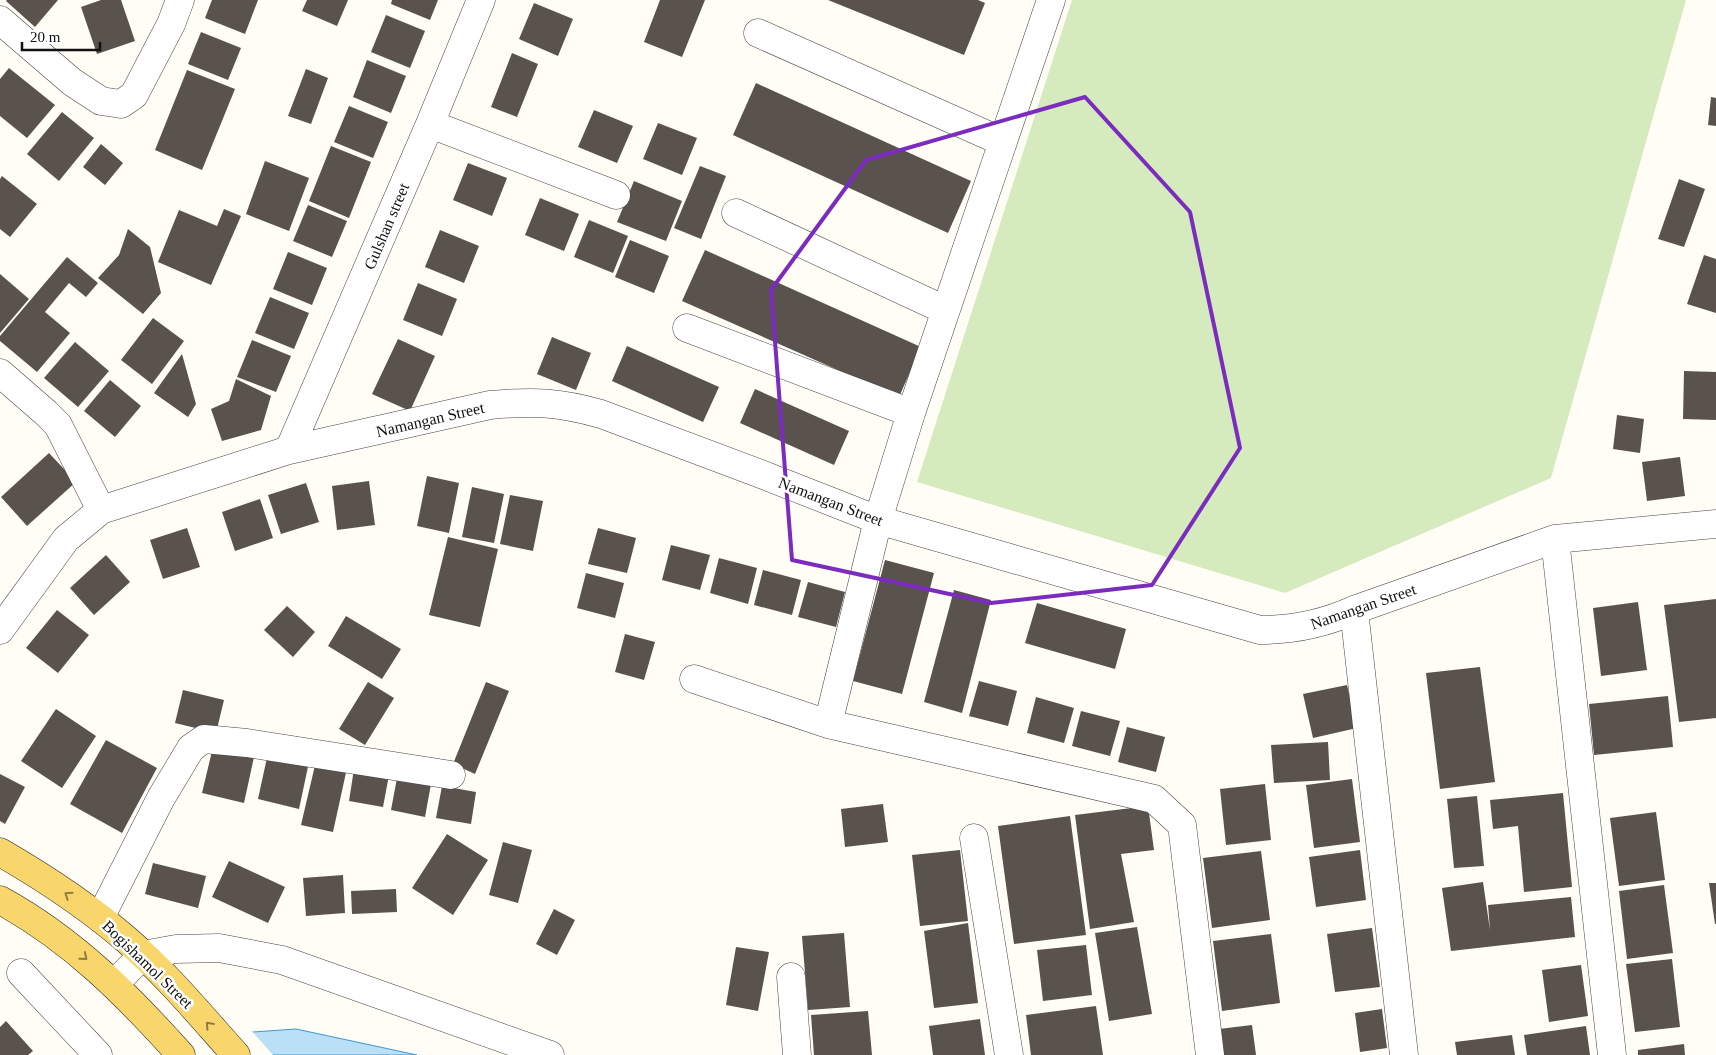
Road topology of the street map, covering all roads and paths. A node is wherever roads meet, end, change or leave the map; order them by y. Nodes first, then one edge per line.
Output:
1 (180, 0) edge
2 (481, 0) edge
3 (1051, 0) edge
4 (0, 20) edge
5 (758, 33) dead end
6 (430, 124) junction
7 (1002, 142) junction
8 (616, 195) dead end
9 (736, 213) dead end
10 (945, 310) junction
11 (687, 328) dead end
12 (0, 374) edge
13 (911, 413) junction
14 (289, 450) junction
15 (101, 510) junction
16 (878, 520) junction
17 (1716, 524) edge
18 (1554, 539) junction
19 (1354, 610) junction
20 (0, 630) edge
21 (694, 679) dead end
22 (828, 724) junction
23 (451, 776) dead end
24 (974, 838) dead end
25 (0, 852) edge
26 (0, 900) edge
27 (100, 918) junction
28 (143, 955) junction
29 (21, 973) dead end
30 (791, 977) dead end
31 (114, 984) junction
32 (98, 1055) edge
33 (181, 1055) edge
34 (236, 1055) edge
35 (550, 1055) edge
36 (797, 1055) edge
37 (1009, 1055) edge
38 (1210, 1055) edge
39 (1404, 1055) edge
40 (1612, 1055) edge

1 - 4 street
2 - 6 street, Gulshan street
3 - 7 street
5 - 7 street
6 - 8 street
6 - 14 street, Gulshan street
7 - 10 street
9 - 10 street
10 - 13 street
11 - 13 street
12 - 15 street
13 - 16 street
14 - 15 street, Namangan Street
14 - 16 street, Namangan Street
15 - 20 street, Namangan Street
16 - 19 street, Namangan Street
16 - 22 street
17 - 18 street, Namangan Street
18 - 19 street, Namangan Street
18 - 40 street
19 - 39 street
21 - 22 street
22 - 38 street
23 - 27 street
24 - 37 street
27 -> 25 main road, Bogishamol Street
26 -> 31 main road
27 - 28 main road, Bogishamol Street
28 - 31 street
34 -> 28 main road, Bogishamol Street
28 - 35 street
29 - 32 street
30 - 36 street
31 - 33 main road

